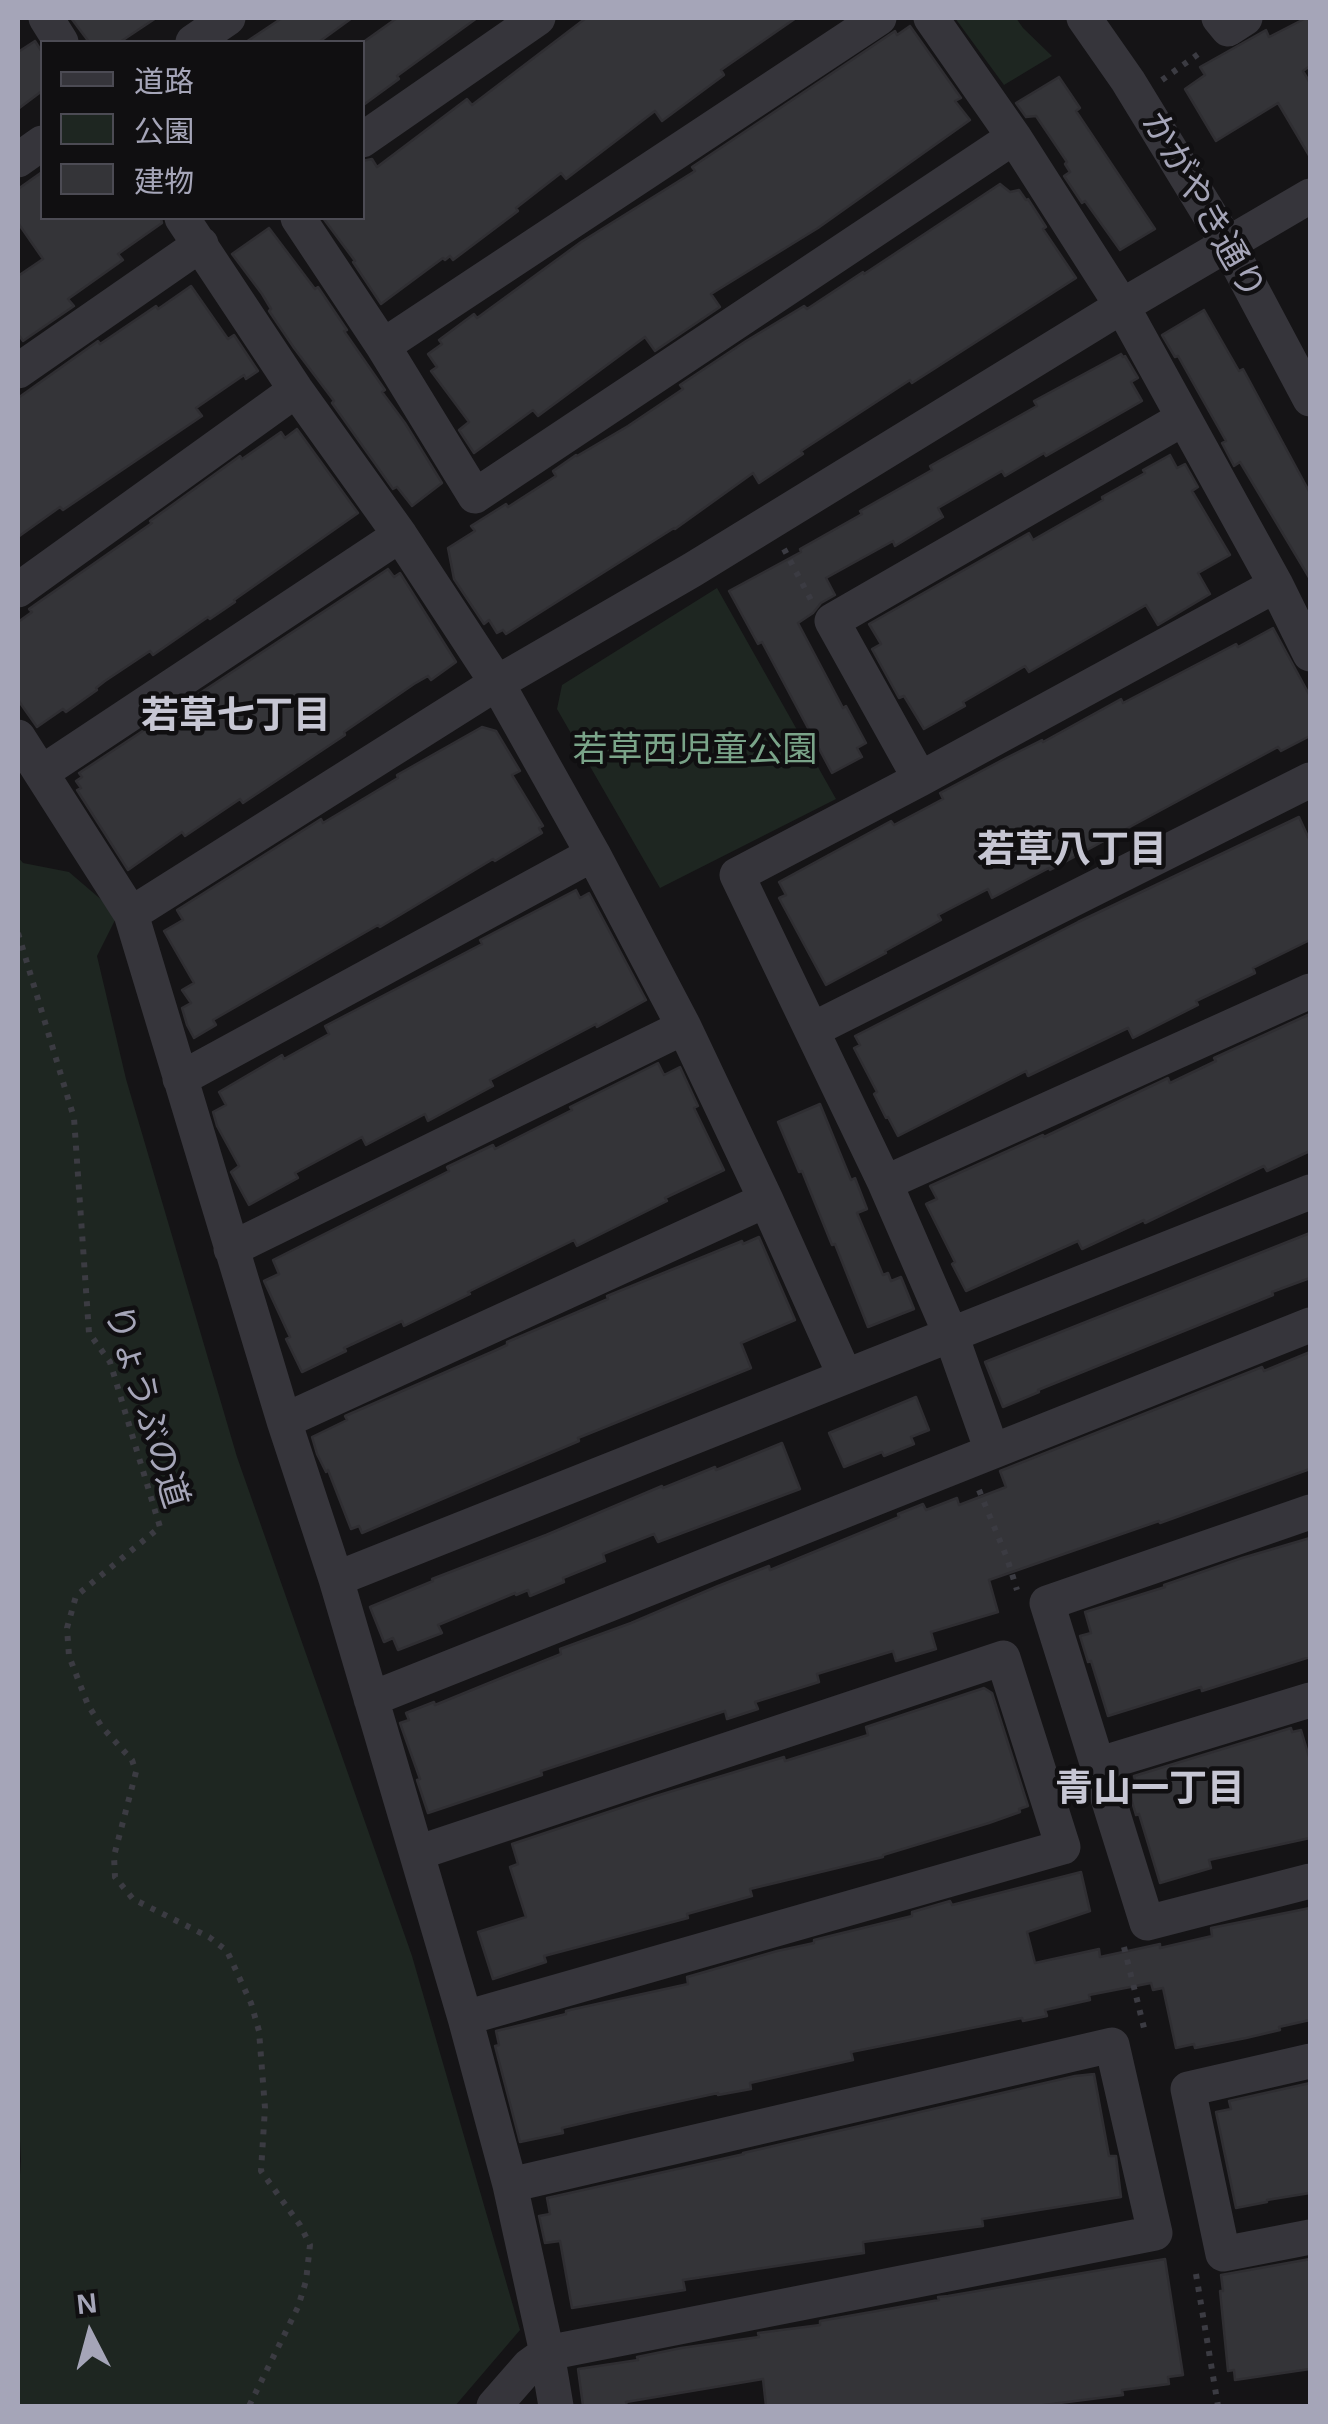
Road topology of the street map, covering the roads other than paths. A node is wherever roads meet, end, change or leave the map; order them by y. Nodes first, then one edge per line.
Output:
1 (46, 18) edge
2 (228, 18) edge
3 (538, 18) edge
4 (879, 18) edge
5 (932, 18) edge
6 (1084, 18) edge
7 (60, 40) edge
8 (195, 40) edge
9 (1014, 137) junction
10 (365, 138) edge
11 (40, 144) edge
12 (18, 160) edge
13 (1310, 196) edge
14 (299, 220) edge
15 (192, 231) edge
16 (1227, 243) junction
17 (1122, 306) junction
18 (382, 346) junction
19 (18, 371) edge
20 (296, 390) junction
21 (1310, 400) edge
22 (1184, 418) junction
23 (400, 535) junction
24 (1276, 585) junction
25 (18, 590) edge
26 (1310, 654) edge
27 (497, 683) junction
28 (18, 737) edge
29 (41, 773) junction
30 (920, 778) junction
31 (1310, 780) edge
32 (593, 854) junction
33 (131, 914) junction
34 (1310, 991) edge
35 (684, 1027) junction
36 (812, 1030) junction
37 (180, 1080) junction
38 (885, 1183) junction
39 (1310, 1192) edge
40 (766, 1200) junction
41 (231, 1249) junction
42 (1310, 1325) edge
43 (951, 1335) junction
44 (845, 1376) junction
45 (284, 1421) junction
46 (992, 1452) junction
47 (1310, 1512) edge
48 (336, 1579) junction
49 (371, 1698) junction
50 (1310, 1700) edge
51 (1098, 1765) junction
52 (417, 1853) junction
53 (1310, 1880) edge
54 (466, 2018) junction
55 (1310, 2061) edge
56 (510, 2185) junction
57 (1310, 2237) edge
58 (547, 2353) junction
59 (494, 2406) edge
60 (556, 2406) edge

1 - 7 street
2 - 8 street
3 - 10 street
4 - 18 street
5 - 9 street
6 - 16 street, かがやき通り
9 - 17 street
9 - 18 street
11 - 12 street
13 - 16 street
14 - 18 street
15 - 19 street
15 - 20 street
16 - 17 street
16 - 21 street, かがやき通り
17 - 22 street
17 - 27 street
20 - 23 street
20 - 25 street
22 - 24 street
22 - 30 street
23 - 27 street
23 - 29 street
24 - 26 street
24 - 30 street
27 - 32 street
27 - 33 street
28 - 29 street
29 - 33 street
30 - 36 street
31 - 36 street
32 - 35 street
32 - 37 street
33 - 37 street
34 - 38 street
35 - 40 street
35 - 41 street
36 - 38 street
37 - 41 street
38 - 43 street
39 - 43 street
40 - 44 street
40 - 45 street
41 - 45 street
42 - 46 street
43 - 44 street
43 - 46 street
44 - 48 street
45 - 48 street
46 - 49 street
47 - 51 street
48 - 49 street
49 - 52 street
50 - 51 street
51 - 53 street
52 - 54 street
52 - 54 street
54 - 56 street
55 - 57 street
56 - 58 street
56 - 58 street
58 - 59 street
58 - 60 street

